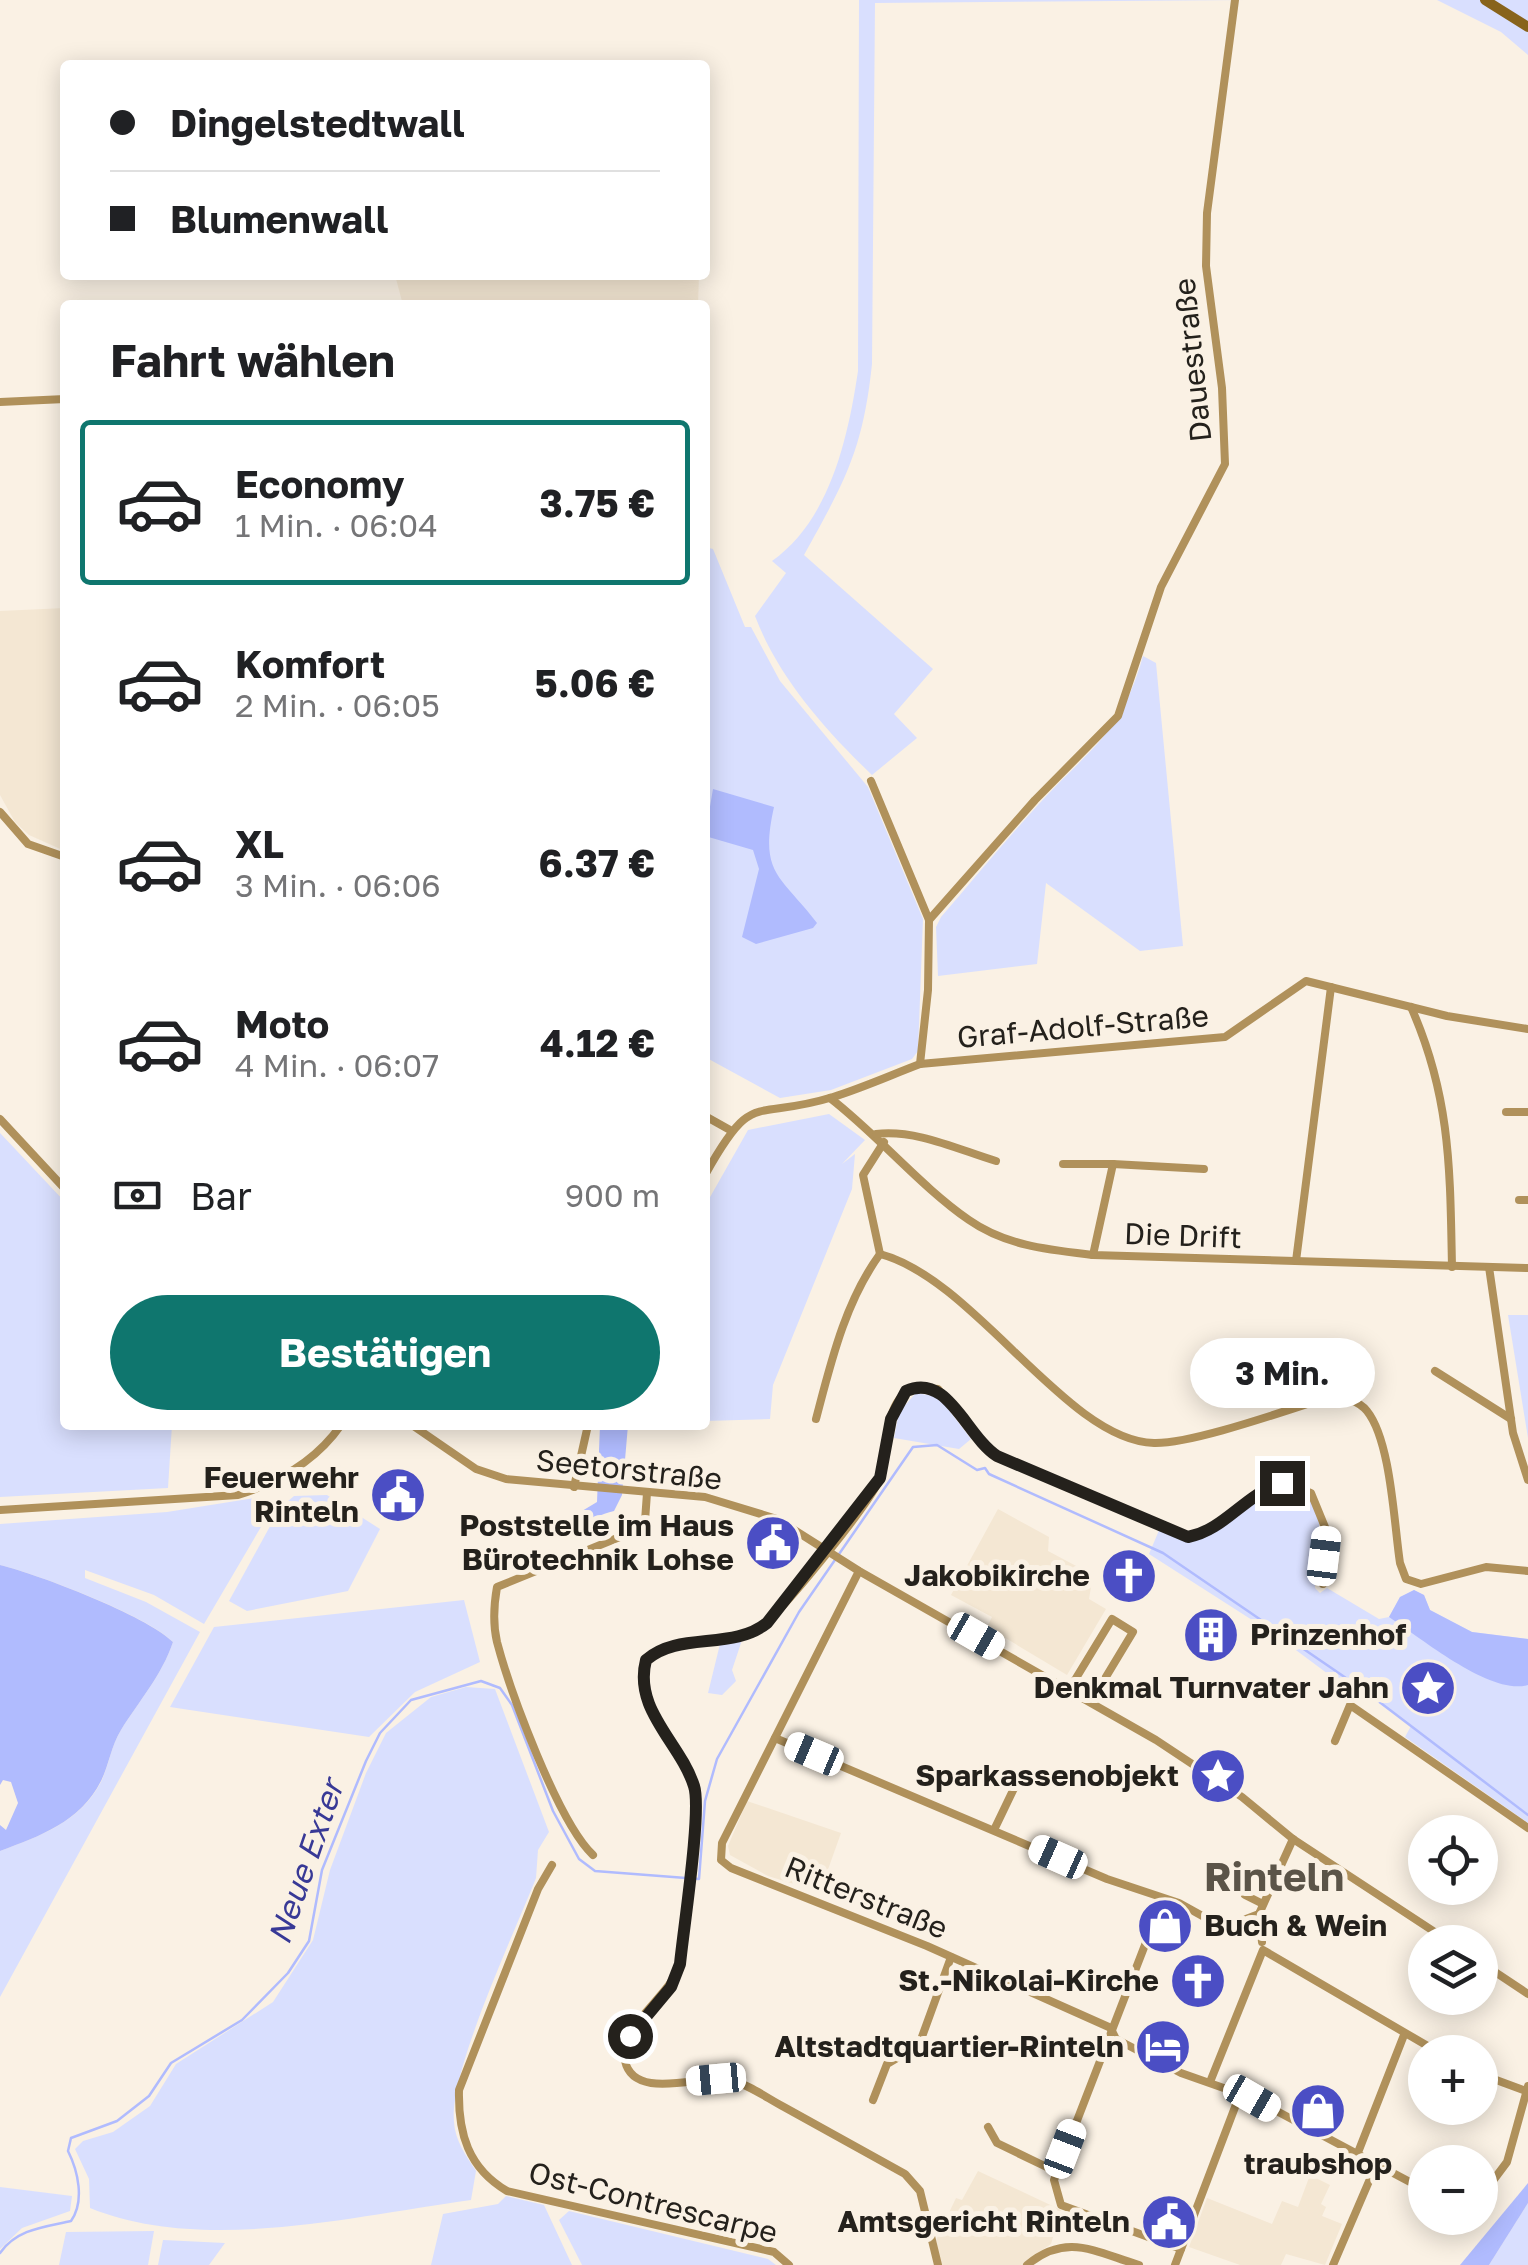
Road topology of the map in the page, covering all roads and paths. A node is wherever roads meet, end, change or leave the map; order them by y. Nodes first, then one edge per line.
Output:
1 (1234, 0) edge
2 (1485, 0) edge
3 (1528, 27) edge
4 (60, 400) edge
5 (0, 402) edge
6 (871, 781) dead end
7 (0, 812) edge
8 (60, 855) edge
9 (929, 920) junction
10 (1330, 987) junction
11 (1410, 1007) junction
12 (1528, 1029) edge
13 (920, 1064) junction
14 (830, 1098) junction
15 (1506, 1112) dead end
16 (1528, 1112) edge
17 (0, 1119) edge
18 (710, 1119) edge
19 (730, 1130) junction
20 (880, 1138) junction
21 (996, 1160) dead end
22 (1063, 1164) dead end
23 (1114, 1164) junction
24 (710, 1167) edge
25 (1204, 1169) dead end
26 (60, 1184) edge
27 (880, 1254) junction
28 (1093, 1255) junction
29 (1296, 1262) junction
30 (1452, 1266) junction
31 (1489, 1267) junction
32 (1528, 1268) edge
33 (1435, 1371) dead end
34 (816, 1419) dead end
35 (1511, 1419) junction
36 (336, 1430) edge
37 (419, 1430) edge
38 (587, 1430) edge
39 (1528, 1480) edge
40 (579, 1487) junction
41 (647, 1492) junction
42 (0, 1510) edge
43 (835, 1555) junction
44 (1528, 1571) edge
45 (860, 1572) junction
46 (1323, 1584) dead end
47 (1070, 1688) junction
48 (1092, 1700) junction
49 (775, 1738) junction
50 (1335, 1741) dead end
51 (1018, 1780) dead end
52 (1528, 1828) edge
53 (994, 1830) junction
54 (1293, 1839) junction
55 (593, 1855) dead end
56 (552, 1865) dead end
57 (1246, 1895) dead end
58 (1162, 1901) junction
59 (1263, 1904) junction
60 (1259, 1914) junction
61 (1424, 1925) edge
62 (1263, 1946) junction
63 (951, 1957) junction
64 (1498, 1974) edge
65 (1528, 1994) edge
66 (1111, 2028) junction
67 (1404, 2035) junction
68 (1408, 2037) edge
69 (1498, 2079) edge
70 (1210, 2082) junction
71 (1527, 2088) edge
72 (1240, 2094) junction
73 (873, 2100) dead end
74 (988, 2127) dead end
75 (1357, 2155) junction
76 (1376, 2165) junction
77 (1057, 2172) junction
78 (1498, 2173) edge
79 (1408, 2181) edge
80 (1180, 2249) junction
81 (789, 2265) edge
82 (938, 2265) edge
83 (1028, 2265) edge
84 (1139, 2265) edge
85 (1176, 2265) edge
86 (1333, 2265) edge

1 - 9 street, Dauestraße
2 - 3 main road
4 - 5 street
6 - 9 street
7 - 8 street
9 - 13 street
10 - 11 street, Graf-Adolf-Straße
10 - 13 street, Graf-Adolf-Straße
10 - 29 street
11 - 12 street, Graf-Adolf-Straße
11 - 30 street
13 - 14 street
14 - 19 street
14 - 20 street, Die Drift
15 - 16 street
17 - 26 street
18 - 19 street
19 - 24 street
20 - 21 street
20 - 27 street
20 - 28 street, Die Drift
22 - 23 street
23 - 25 street
23 - 28 street
27 - 34 street
27 - 44 street
28 - 29 street, Die Drift
29 - 30 street, Die Drift
30 - 31 street, Die Drift
31 - 32 street, Die Drift
31 - 35 street
33 - 35 street
35 - 39 street
36 - 42 street
37 - 40 street, Seetorstraße
38 - 40 street
40 - 41 street, Seetorstraße
41 - 43 street, Seetorstraße
41 - 55 street
43 - 45 street, Seetorstraße
43 - 46 street
43 - 82 street
45 - 47 street, Seetorstraße
45 - 49 street
47 - 48 street, Seetorstraße
47 - 48 street
48 - 54 street, Seetorstraße
49 - 53 street
49 - 63 street, Ritterstraße
50 - 52 street
51 - 53 street
53 - 58 street
54 - 59 street
54 - 61 street, Seetorstraße
56 - 81 street, Ost-Contrescarpe
57 - 59 street
58 - 60 street
58 - 66 street
59 - 60 street
60 - 62 street
62 - 67 street
62 - 70 street
63 - 66 street, Ritterstraße
63 - 73 street
64 - 65 street
66 - 70 street, Ritterstraße
66 - 77 street
67 - 68 street
67 - 75 street
69 - 71 street
70 - 72 street, Ritterstraße
71 - 78 street
72 - 75 street, Ritterstraße
72 - 80 street
74 - 77 street
75 - 76 street, Ritterstraße
76 - 79 street, Ritterstraße
76 - 86 street
77 - 80 street
80 - 85 street
83 - 84 street

